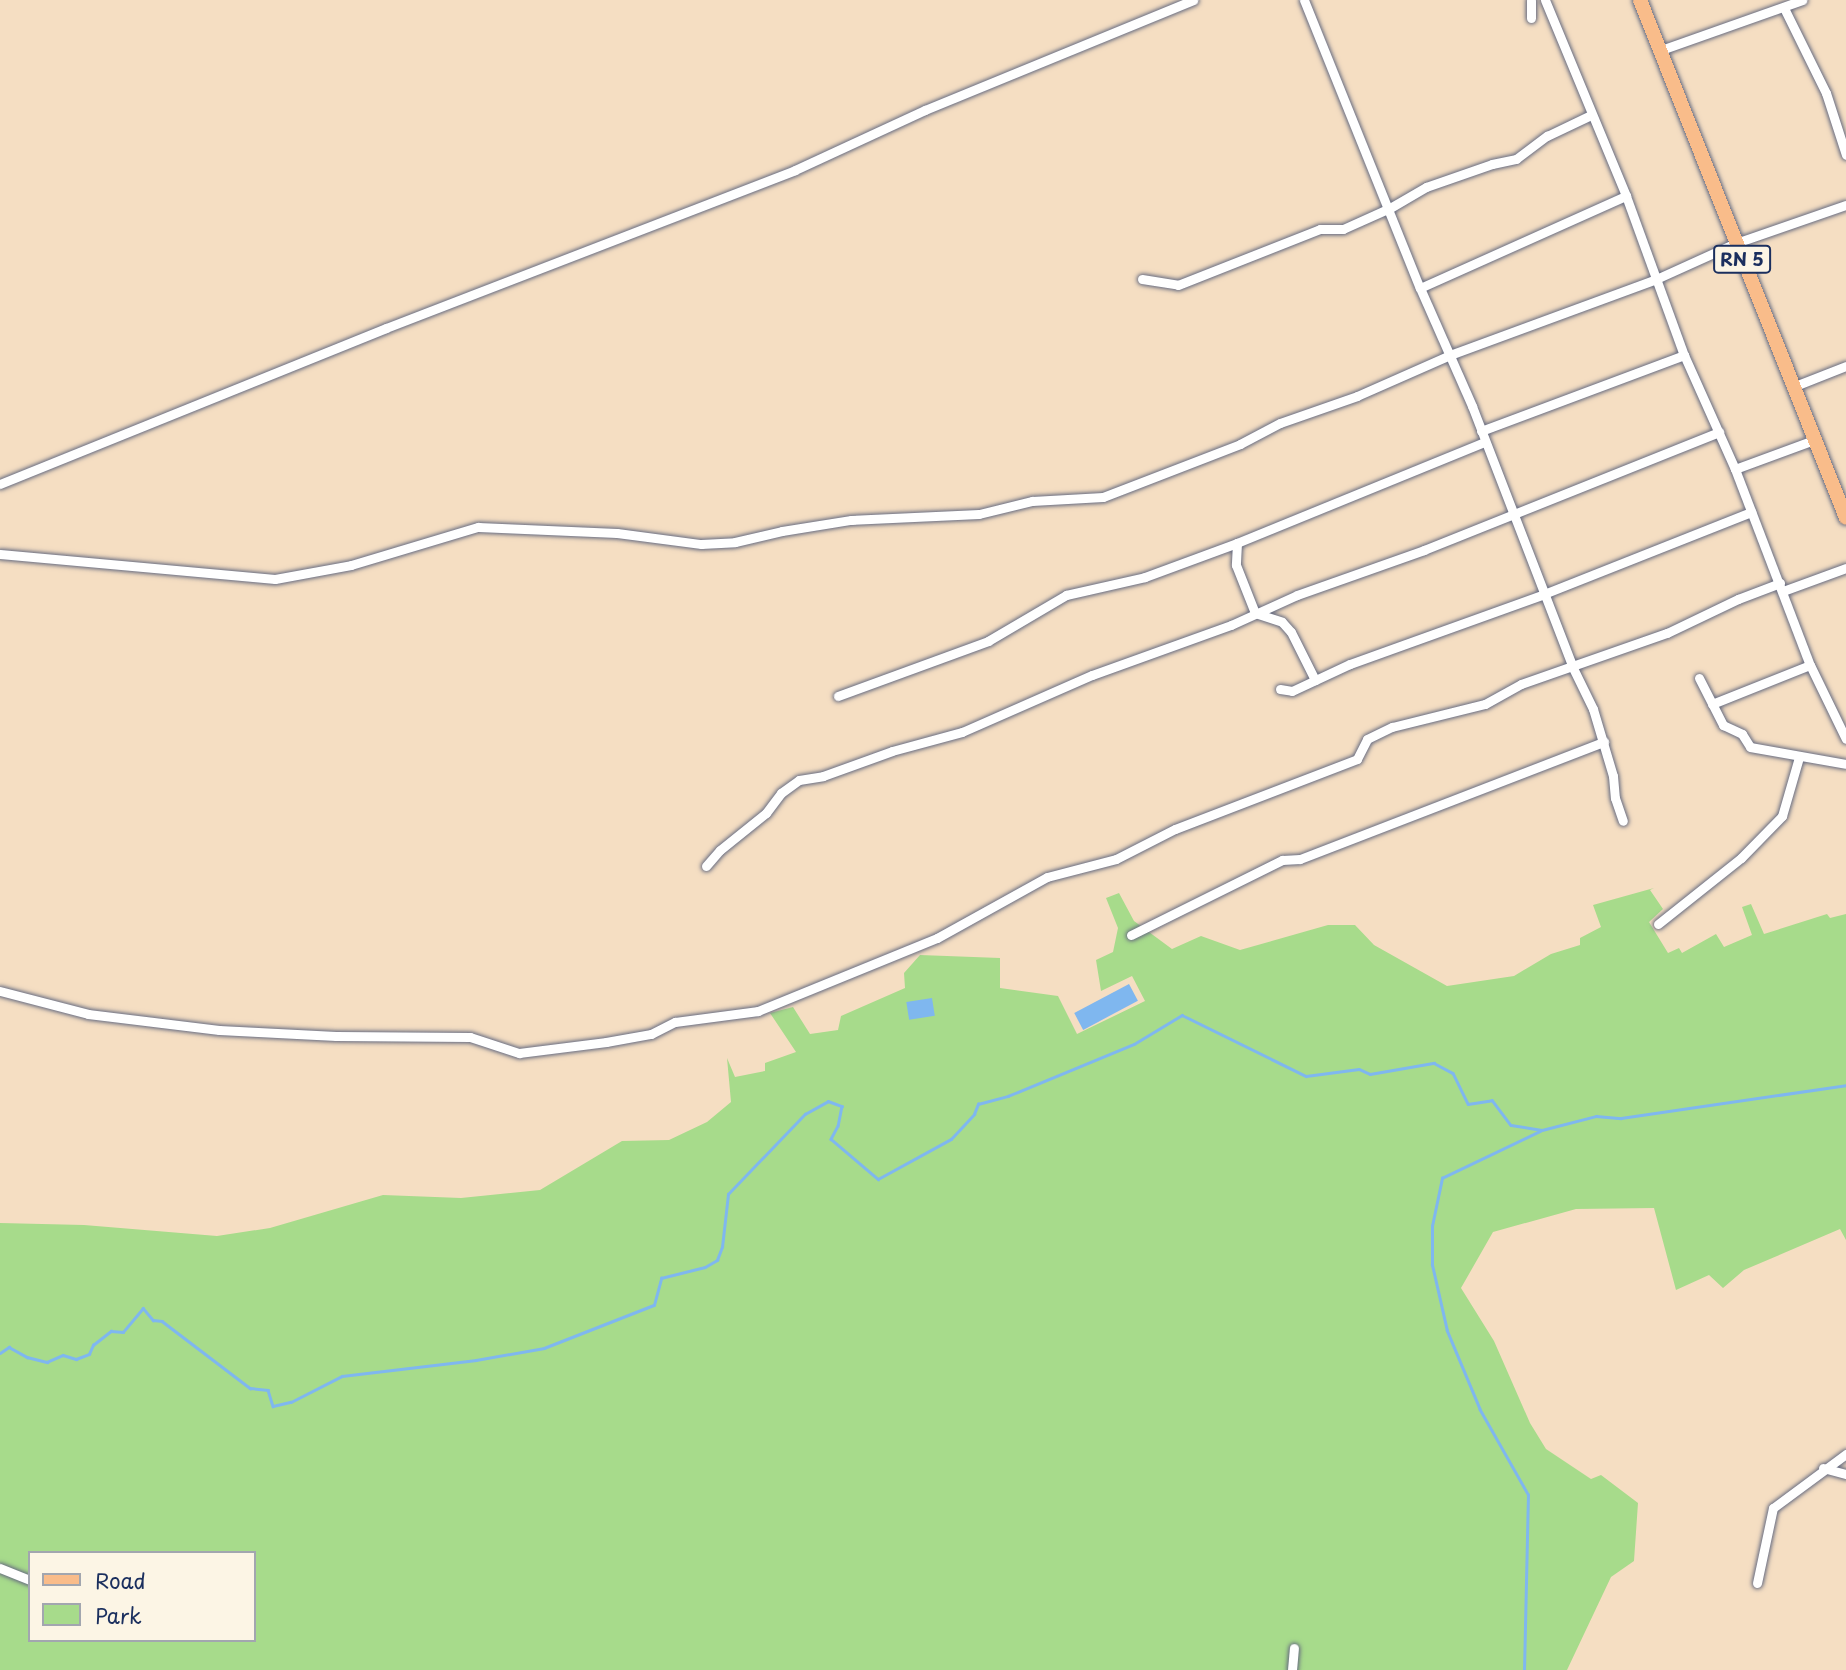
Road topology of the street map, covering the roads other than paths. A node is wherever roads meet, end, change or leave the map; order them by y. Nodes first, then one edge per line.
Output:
1 (1193, 0) edge
2 (1304, 0) edge
3 (1531, 0) edge
4 (1545, 0) edge
5 (1640, 0) edge
6 (1802, 0) edge
7 (1784, 8) junction
8 (1531, 18) dead end
9 (1661, 50) junction
10 (1591, 115) junction
11 (1846, 155) edge
12 (1626, 196) junction
13 (1846, 205) edge
14 (1390, 208) junction
15 (1736, 243) junction
16 (1142, 279) dead end
17 (1654, 280) junction
18 (1420, 288) junction
19 (1450, 355) junction
20 (1684, 355) junction
21 (1846, 366) edge
22 (1795, 386) junction
23 (1480, 431) junction
24 (1720, 432) junction
25 (1814, 440) junction
26 (1484, 442) junction
27 (1735, 469) junction
28 (0, 484) edge
29 (1751, 512) junction
30 (1511, 514) junction
31 (1845, 515) edge
32 (1237, 543) junction
33 (0, 554) edge
34 (1846, 568) edge
35 (1781, 587) junction
36 (1544, 594) junction
37 (1255, 613) junction
38 (1810, 666) junction
39 (1573, 668) junction
40 (1699, 678) dead end
41 (1315, 680) junction
42 (1280, 689) dead end
43 (838, 696) dead end
44 (1712, 704) junction
45 (1846, 739) edge
46 (1604, 742) junction
47 (1799, 757) junction
48 (1846, 764) edge
49 (1623, 821) dead end
50 (706, 866) dead end
51 (1658, 923) dead end
52 (1131, 935) dead end
53 (0, 992) edge
54 (1846, 1454) edge
55 (1823, 1468) junction
56 (1846, 1474) edge
57 (0, 1568) edge
58 (28, 1579) edge
59 (1757, 1583) dead end
60 (1294, 1648) dead end
61 (1292, 1670) edge

1 - 28 street
2 - 14 street
3 - 8 street
4 - 10 street
5 - 9 main road, RN 5
6 - 7 street
7 - 9 street
7 - 11 street
9 - 15 main road, RN 5
10 - 12 street
10 - 14 street
12 - 17 street
12 - 18 street
13 - 15 street
14 - 16 street
14 - 18 street
15 - 17 street
15 - 22 main road, RN 5
17 - 19 street
17 - 20 street
18 - 19 street
19 - 23 street
19 - 33 street
20 - 23 street
20 - 24 street
21 - 22 street
22 - 25 main road, RN 5
23 - 26 street
24 - 27 street
24 - 30 street
25 - 27 street
25 - 31 main road, RN 5
26 - 30 street
26 - 32 street
27 - 29 street
29 - 35 street
29 - 36 street
30 - 36 street
30 - 37 street
32 - 37 street
32 - 43 street
34 - 35 street
35 - 38 street
35 - 39 street
36 - 39 street
36 - 41 street
37 - 41 street
37 - 50 street
38 - 44 street
38 - 45 street
39 - 46 street
39 - 53 street
40 - 44 street
41 - 42 street
44 - 47 street
46 - 49 street
46 - 52 street
47 - 48 street
47 - 51 street
54 - 55 street
55 - 56 street
55 - 59 street
57 - 58 street
60 - 61 street

